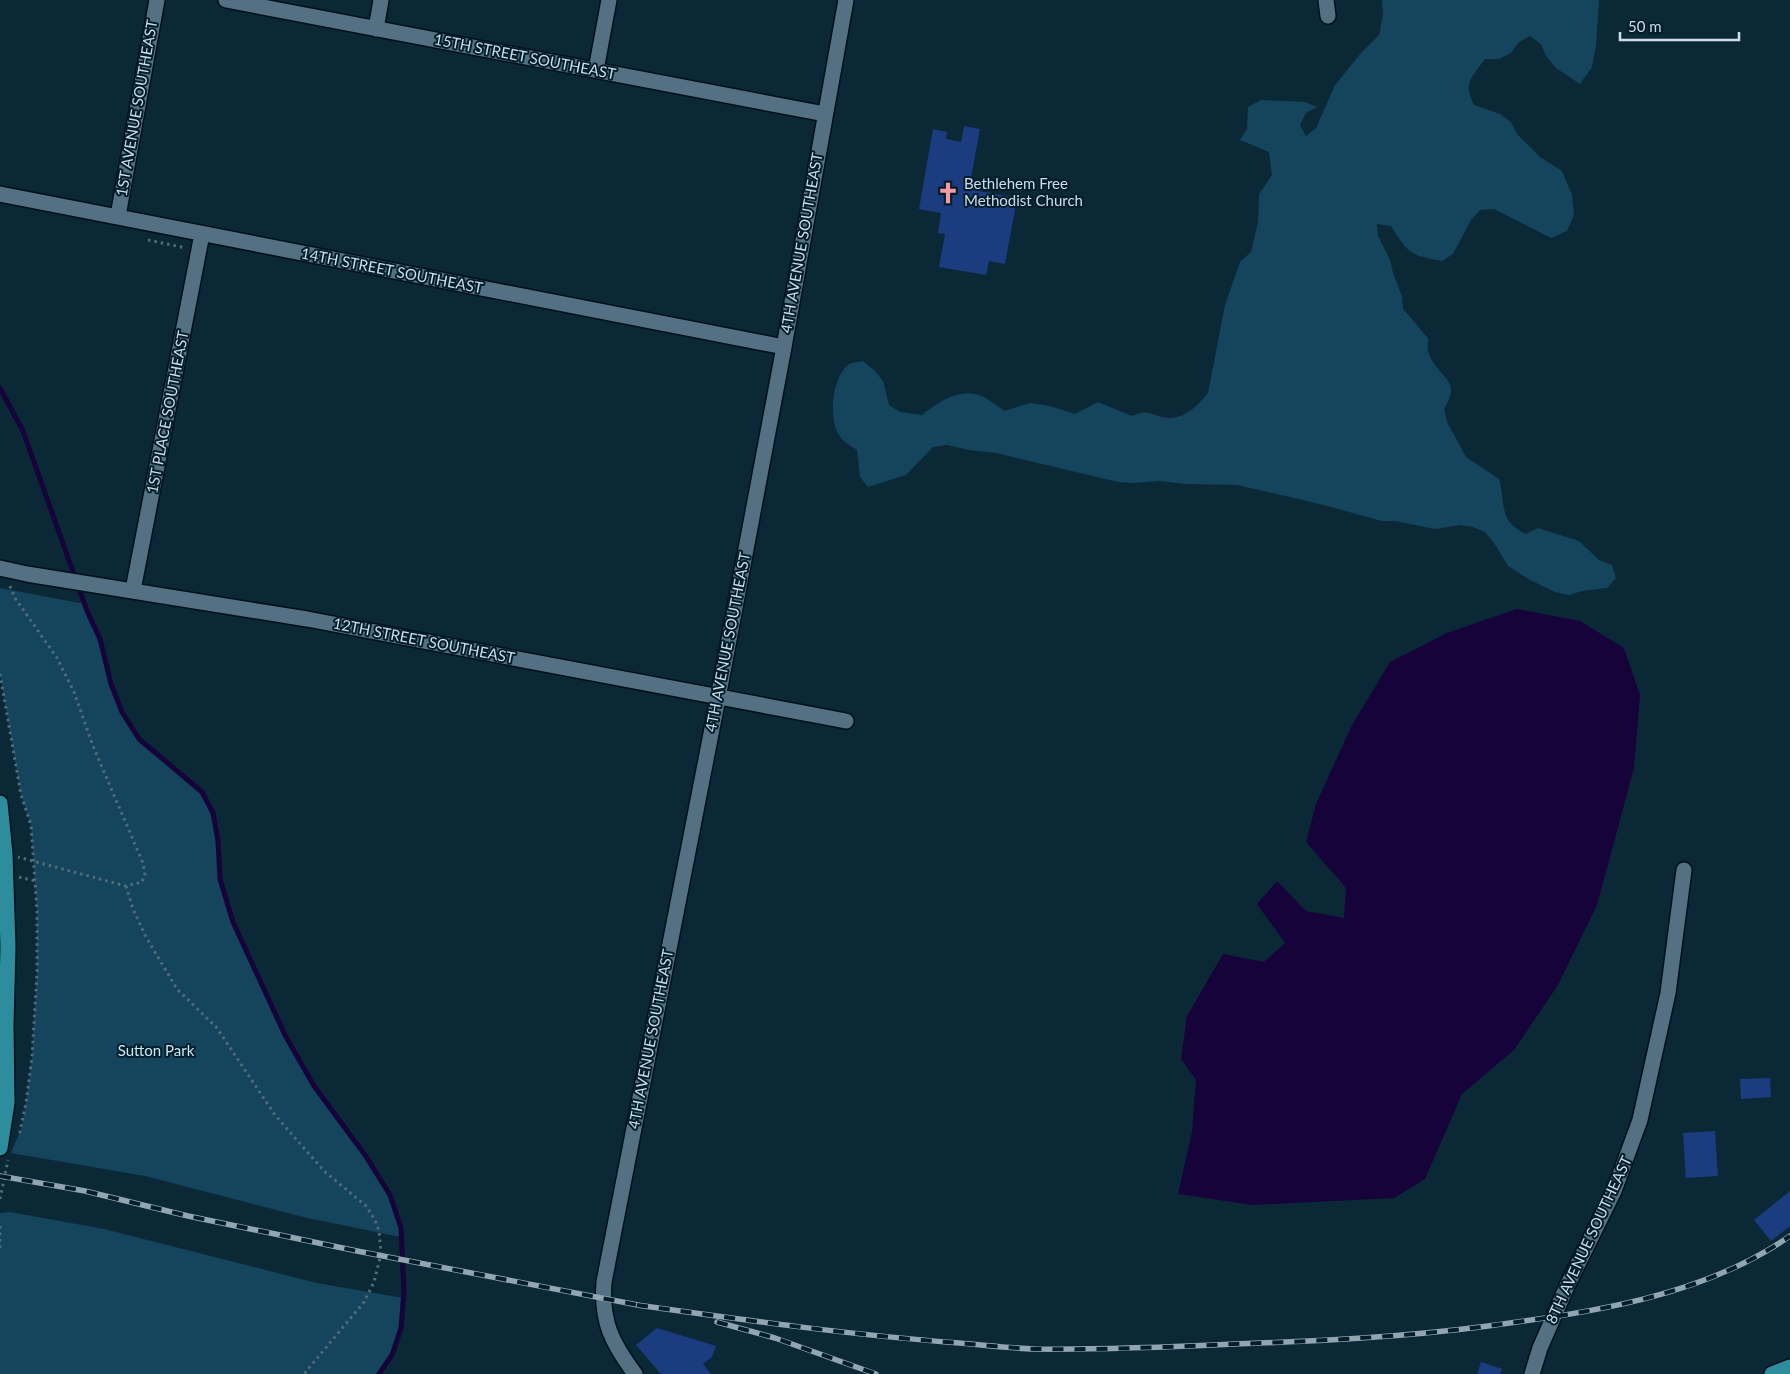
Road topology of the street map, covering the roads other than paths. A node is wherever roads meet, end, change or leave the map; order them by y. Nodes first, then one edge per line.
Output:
1 (157, 0) edge
2 (226, 0) edge
3 (381, 0) edge
4 (608, 0) edge
5 (846, 0) edge
6 (1326, 0) edge
7 (1328, 16) dead end
8 (376, 29) junction
9 (596, 70) junction
10 (825, 114) junction
11 (0, 194) edge
12 (118, 216) junction
13 (202, 234) junction
14 (784, 347) junction
15 (0, 568) edge
16 (133, 590) junction
17 (718, 698) junction
18 (846, 721) dead end
19 (0, 803) edge
20 (3, 854) edge
21 (1684, 870) dead end
22 (6, 1024) junction
23 (0, 1046) edge
24 (6, 1150) edge
25 (1790, 1367) edge
26 (635, 1374) edge
27 (1532, 1374) edge
28 (1772, 1374) edge

1 - 12 street, 1ST AVENUE SOUTHEAST
2 - 8 street, 15TH STREET SOUTHEAST
3 - 8 street
4 - 9 street
5 - 10 street, 4TH AVENUE SOUTHEAST
6 - 7 street
8 - 9 street, 15TH STREET SOUTHEAST
9 - 10 street, 15TH STREET SOUTHEAST
10 - 14 street, 4TH AVENUE SOUTHEAST
11 - 12 street, 14TH STREET SOUTHEAST
12 - 13 street, 14TH STREET SOUTHEAST
13 - 14 street, 14TH STREET SOUTHEAST
13 - 16 street, 1ST PLACE SOUTHEAST
14 - 17 street, 4TH AVENUE SOUTHEAST
15 - 16 street, 12TH STREET SOUTHEAST
16 - 17 street, 12TH STREET SOUTHEAST
17 - 18 street, 12TH STREET SOUTHEAST
17 - 26 street, 4TH AVENUE SOUTHEAST
19 - 20 main road
20 - 22 main road
21 - 27 street, 8TH AVENUE SOUTHEAST
22 - 23 main road
22 - 24 main road
25 - 28 main road

